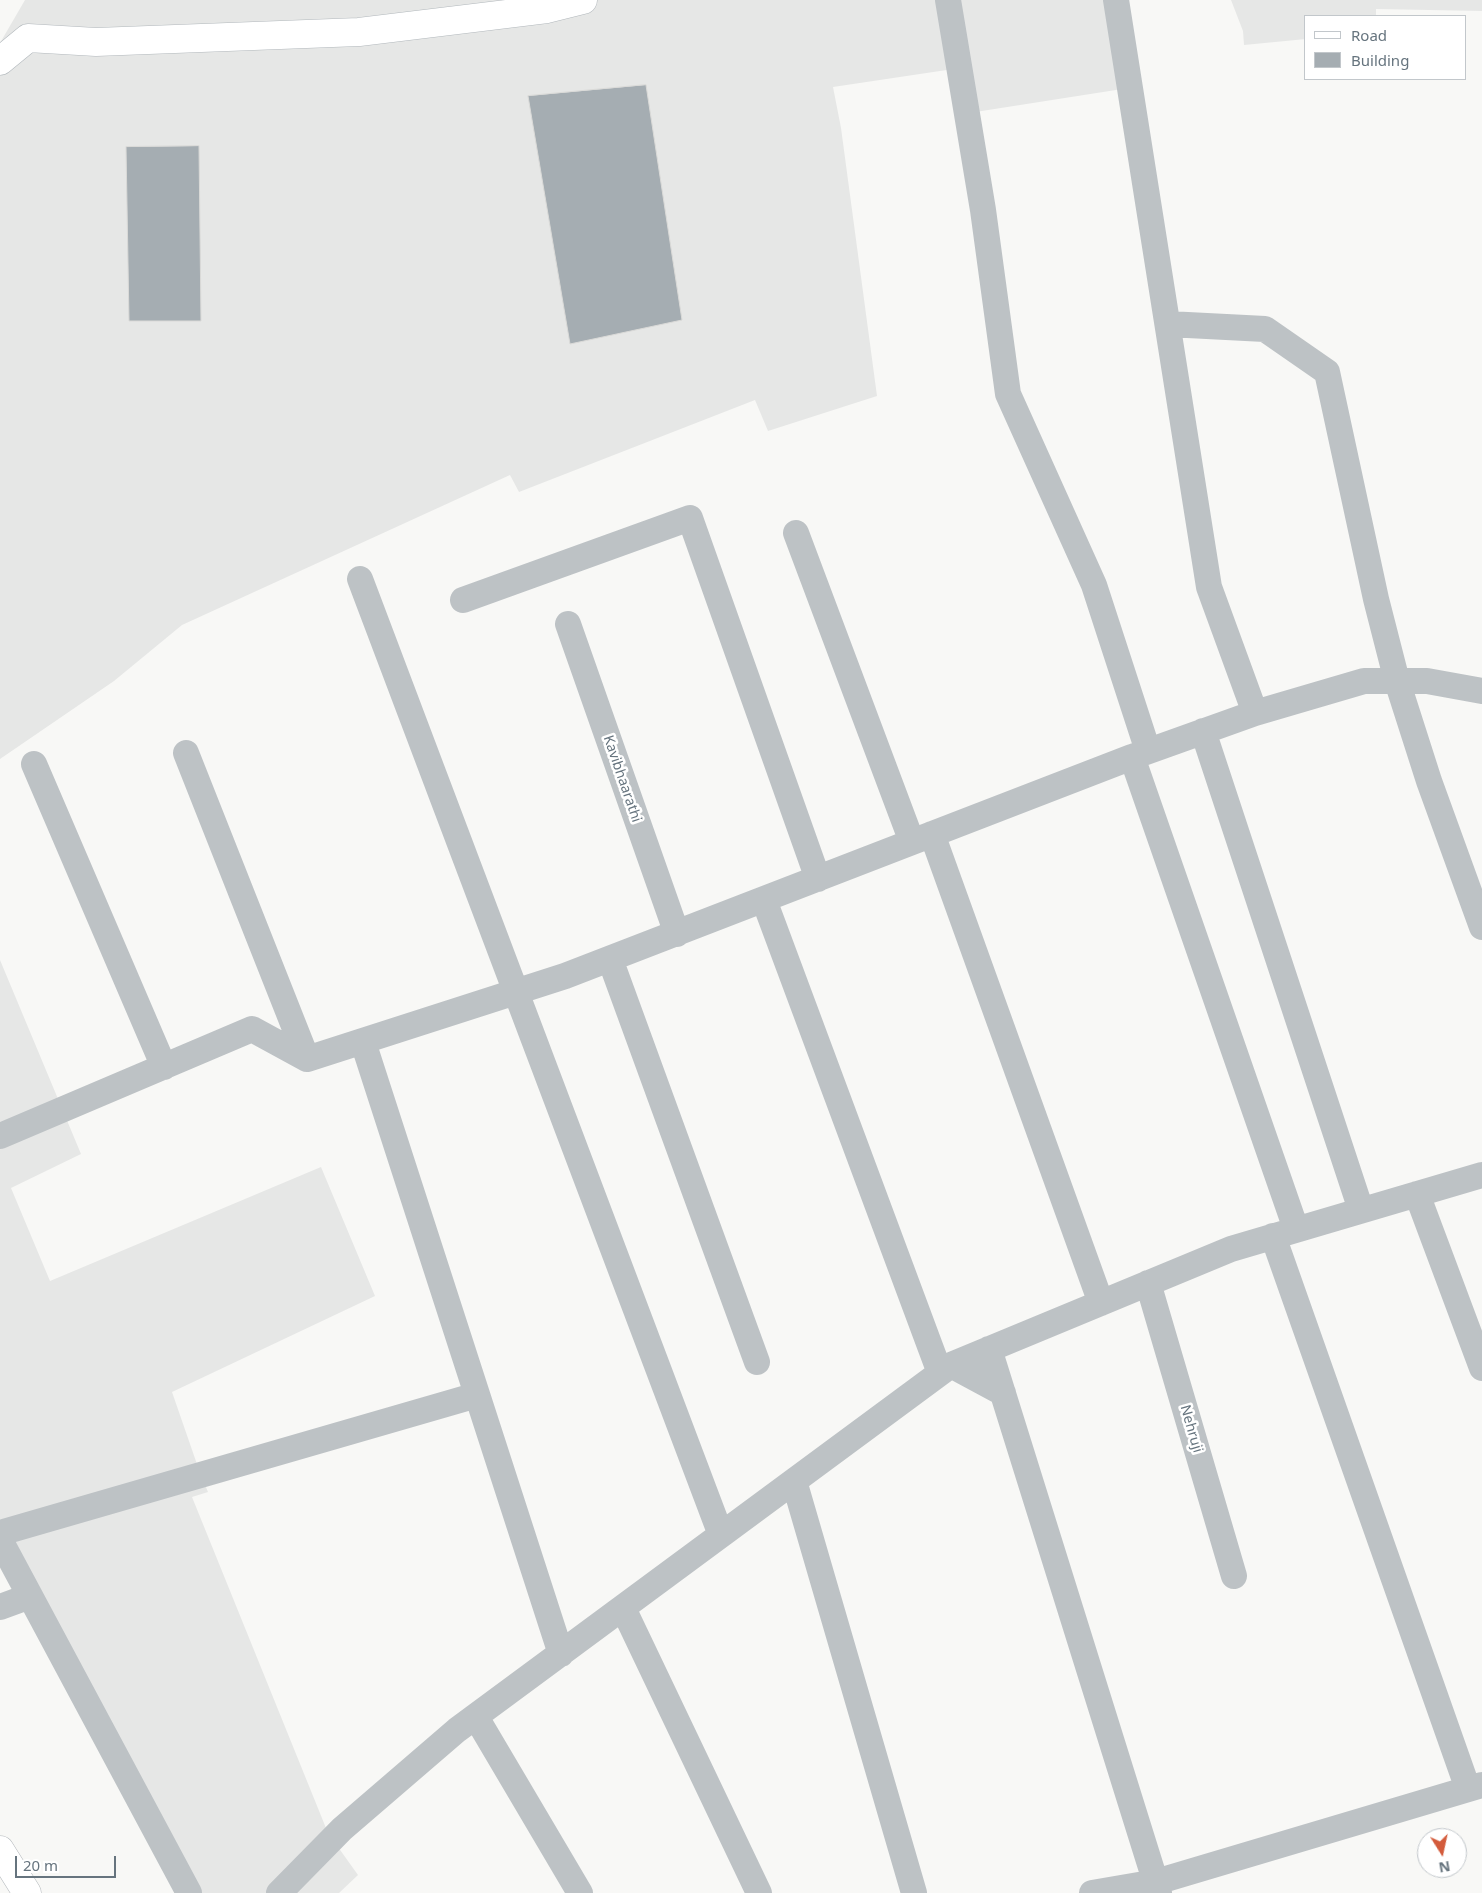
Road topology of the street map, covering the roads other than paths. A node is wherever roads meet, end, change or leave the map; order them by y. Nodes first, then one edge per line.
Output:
1 (583, 0) edge
2 (948, 0) edge
3 (1116, 0) edge
4 (0, 60) edge
5 (1168, 324) junction
6 (796, 533) dead end
7 (360, 579) dead end
8 (463, 600) dead end
9 (568, 624) dead end
10 (1397, 681) junction
11 (1482, 691) edge
12 (1255, 713) junction
13 (1204, 731) junction
14 (186, 753) dead end
15 (1140, 754) junction
16 (34, 764) dead end
17 (922, 838) junction
18 (818, 879) junction
19 (764, 900) junction
20 (1482, 926) edge
21 (677, 934) junction
22 (610, 959) junction
23 (516, 992) junction
24 (363, 1042) junction
25 (307, 1059) junction
26 (164, 1067) junction
27 (0, 1136) edge
28 (1482, 1175) edge
29 (1418, 1194) junction
30 (1361, 1210) junction
31 (1285, 1233) junction
32 (1148, 1283) junction
33 (1101, 1303) junction
34 (989, 1349) junction
35 (757, 1362) dead end
36 (1482, 1368) edge
37 (946, 1369) junction
38 (1003, 1394) junction
39 (477, 1395) junction
40 (794, 1481) junction
41 (0, 1533) edge
42 (722, 1535) junction
43 (0, 1540) edge
44 (1234, 1576) dead end
45 (30, 1596) junction
46 (0, 1607) edge
47 (623, 1608) junction
48 (561, 1654) junction
49 (476, 1717) junction
50 (1475, 1787) edge
51 (0, 1850) edge
52 (1158, 1887) edge
53 (27, 1893) edge
54 (189, 1893) edge
55 (279, 1893) edge
56 (580, 1893) edge
57 (759, 1893) edge
58 (914, 1893) edge
59 (1092, 1893) edge

1 - 4 street
2 - 15 street
3 - 5 street
5 - 10 street
5 - 12 street
6 - 17 street
7 - 23 street
8 - 18 street
9 - 21 street, Kavibhaarathi
10 - 11 street
10 - 12 street
10 - 20 street
12 - 13 street
13 - 15 street
13 - 30 street
14 - 25 street
15 - 17 street
15 - 31 street
16 - 26 street
17 - 18 street
17 - 33 street
18 - 19 street
19 - 21 street
19 - 37 street
21 - 22 street
22 - 23 street
22 - 35 street
23 - 24 street
23 - 42 street
24 - 25 street
24 - 39 street
25 - 26 street
26 - 27 street
28 - 29 street
29 - 30 street
29 - 36 street
30 - 31 street
31 - 32 street
31 - 50 street
32 - 33 street
32 - 44 street, Nehruji
33 - 34 street
34 - 37 street
34 - 38 street
37 - 38 street
37 - 40 street
38 - 52 street
39 - 41 street
39 - 48 street
40 - 42 street
40 - 58 street
42 - 47 street
43 - 45 street
45 - 46 street
45 - 54 street
47 - 48 street
47 - 57 street
48 - 49 street
49 - 55 street
49 - 56 street
50 - 52 street
51 - 53 street
52 - 59 street

